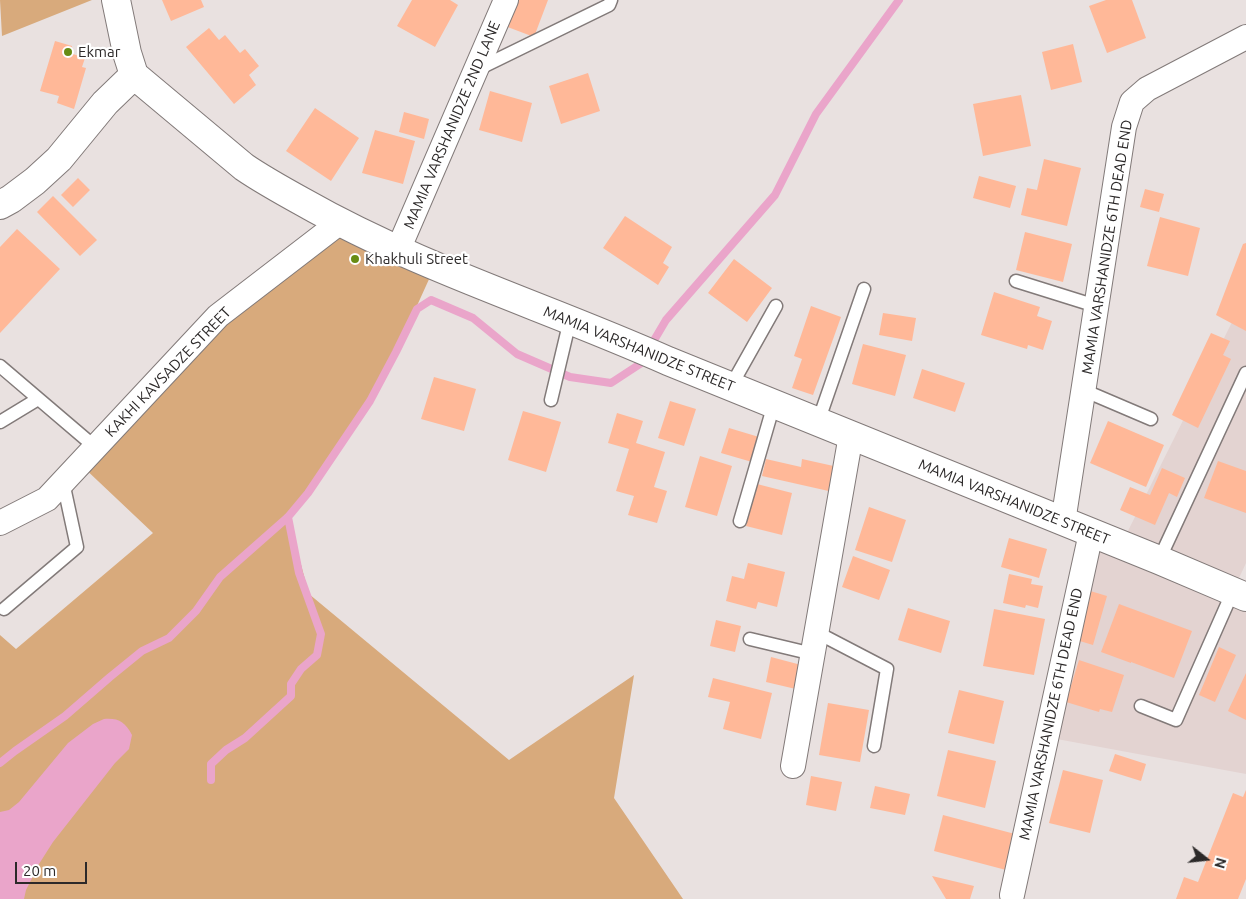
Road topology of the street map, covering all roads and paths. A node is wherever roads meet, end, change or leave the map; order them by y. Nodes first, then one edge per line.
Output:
1 (116, 0) edge
2 (506, 0) edge
3 (611, 0) edge
4 (1246, 37) edge
5 (475, 70) junction
6 (134, 75) junction
7 (0, 205) edge
8 (339, 222) junction
9 (398, 250) junction
10 (1016, 281) dead end
11 (864, 289) dead end
12 (776, 306) dead end
13 (1096, 306) junction
14 (570, 320) junction
15 (0, 366) edge
16 (1246, 373) edge
17 (731, 386) junction
18 (1083, 390) junction
19 (552, 394) dead end
20 (38, 399) junction
21 (774, 404) junction
22 (1151, 419) dead end
23 (0, 422) edge
24 (818, 422) junction
25 (851, 435) junction
26 (96, 448) junction
27 (63, 482) junction
28 (740, 521) dead end
29 (1063, 522) junction
30 (0, 523) edge
31 (1091, 533) junction
32 (1159, 560) junction
33 (1239, 594) edge
34 (4, 609) dead end
35 (750, 639) dead end
36 (814, 643) junction
37 (1141, 706) dead end
38 (874, 746) dead end
39 (793, 766) dead end
40 (1019, 897) edge

1 - 6 street
2 - 5 street, MAMIA VARSHANIDZE 2ND LANE
3 - 5 lane
4 - 13 street, MAMIA VARSHANIDZE 6TH DEAD END
5 - 9 street, MAMIA VARSHANIDZE 2ND LANE
6 - 7 street
6 - 8 street, MAMIA VARSHANIDZE STREET
8 - 9 street, MAMIA VARSHANIDZE STREET
8 - 26 street, KAKHI KAVSADZE STREET
9 - 14 street, MAMIA VARSHANIDZE STREET
10 - 13 lane
11 - 24 lane
12 - 17 lane
13 - 18 street, MAMIA VARSHANIDZE 6TH DEAD END
14 - 17 street, MAMIA VARSHANIDZE STREET
14 - 19 lane
15 - 20 lane
16 - 32 lane
17 - 21 street, MAMIA VARSHANIDZE STREET
18 - 22 lane
18 - 29 street, MAMIA VARSHANIDZE 6TH DEAD END
20 - 23 lane
20 - 26 lane
21 - 24 street, MAMIA VARSHANIDZE STREET
21 - 28 lane
24 - 25 street, MAMIA VARSHANIDZE STREET
25 - 29 street, MAMIA VARSHANIDZE STREET
25 - 36 street
26 - 27 street, KAKHI KAVSADZE STREET
27 - 30 street, KAKHI KAVSADZE STREET
27 - 34 lane
29 - 31 street, MAMIA VARSHANIDZE STREET
31 - 32 street, MAMIA VARSHANIDZE STREET
31 - 40 street, MAMIA VARSHANIDZE 6TH DEAD END
32 - 33 street, MAMIA VARSHANIDZE STREET
33 - 37 lane
35 - 36 lane
36 - 38 lane
36 - 39 street

